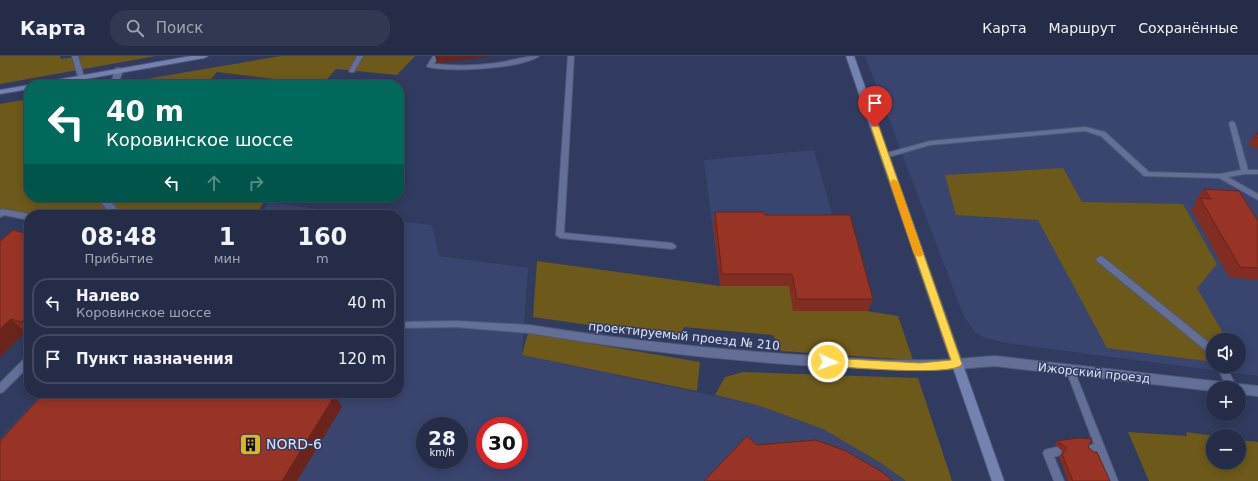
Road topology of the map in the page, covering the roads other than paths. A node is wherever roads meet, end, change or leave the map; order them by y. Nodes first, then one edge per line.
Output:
1 (75, 56) edge
2 (204, 56) edge
3 (360, 56) edge
4 (436, 56) edge
5 (536, 56) edge
6 (571, 56) edge
7 (850, 56) edge
8 (119, 70) junction
9 (352, 70) dead end
10 (81, 77) junction
11 (65, 80) edge
12 (116, 80) edge
13 (24, 88) edge
14 (0, 92) edge
15 (1232, 123) dead end
16 (885, 156) junction
17 (1245, 172) junction
18 (1258, 172) edge
19 (1220, 176) junction
20 (1258, 196) edge
21 (106, 202) edge
22 (113, 210) edge
23 (0, 214) edge
24 (24, 215) edge
25 (672, 246) dead end
26 (1100, 259) dead end
27 (404, 325) edge
28 (529, 330) joint
29 (1206, 345) edge
30 (957, 364) junction
31 (24, 365) edge
32 (1070, 370) junction
33 (1206, 385) edge
34 (0, 389) edge
35 (1246, 390) edge
36 (1258, 391) edge
37 (1057, 452) dead end
38 (998, 481) edge
39 (1059, 481) edge
40 (1113, 481) edge

1 - 10 lane
2 - 8 main road
3 - 9 lane
4 - 5 lane
6 - 25 lane
7 - 16 main road
8 - 10 main road
8 - 12 street
10 - 11 main road
13 - 14 main road
15 - 17 lane
16 - 19 lane
16 - 30 main road
17 - 18 lane
17 - 19 lane
19 - 20 lane
21 - 22 street
23 - 24 lane
26 - 29 lane
27 - 28 lane
28 - 30 street, проектируемый проезд № 210
30 - 32 street, Ижорский проезд
30 - 38 main road
31 - 34 lane
32 - 33 street, Ижорский проезд
32 - 40 lane
35 - 36 street
37 - 39 lane

